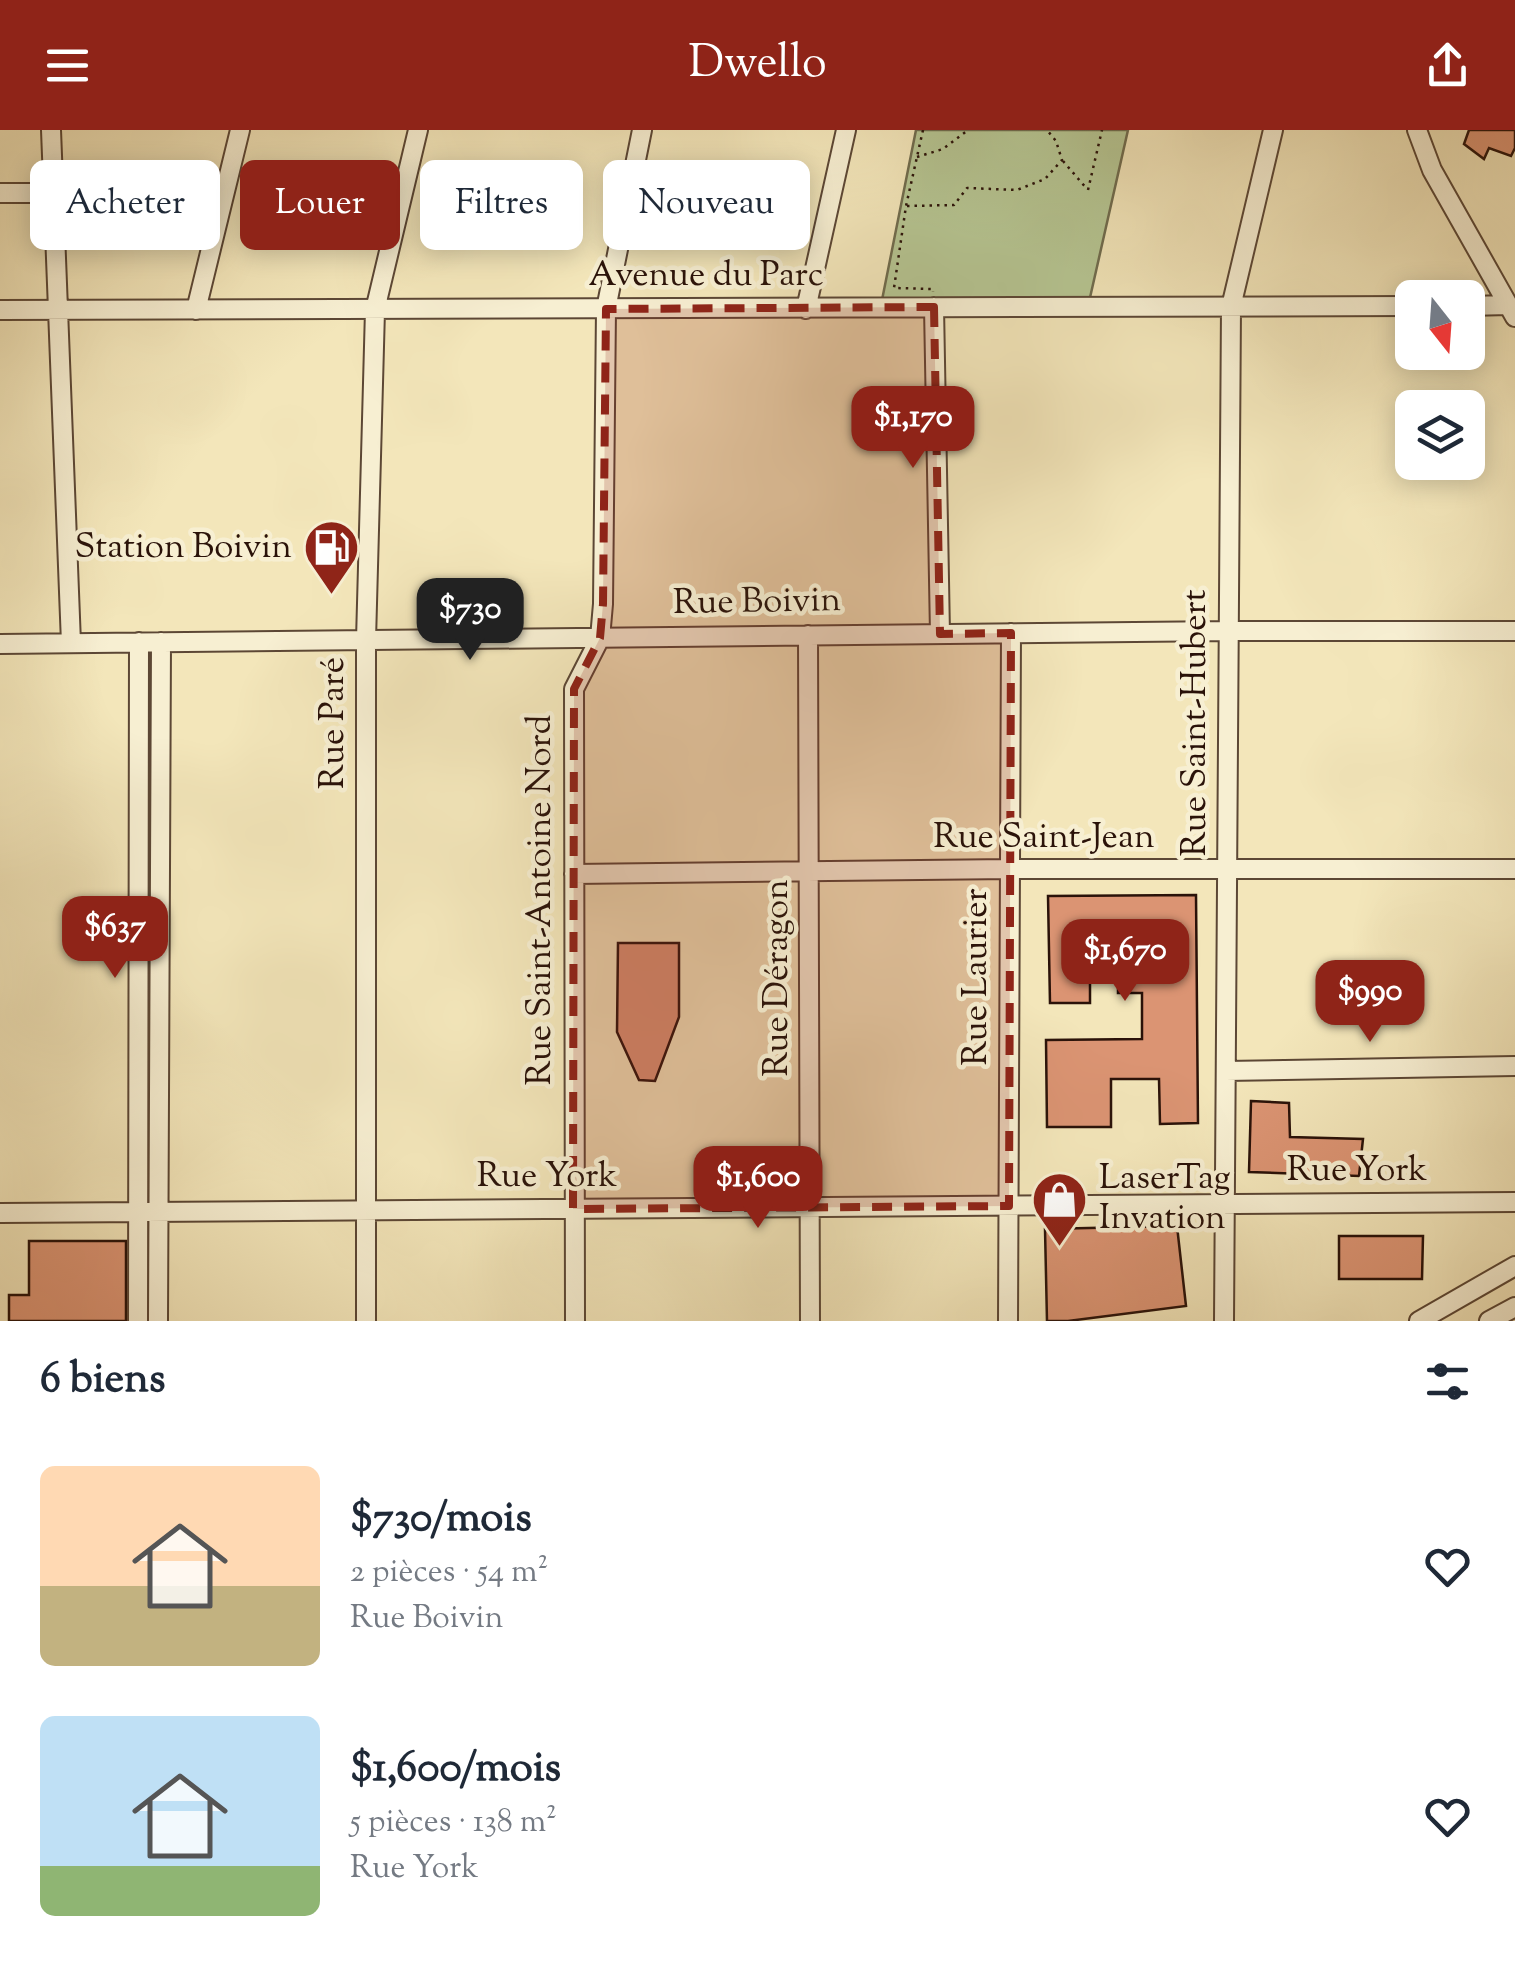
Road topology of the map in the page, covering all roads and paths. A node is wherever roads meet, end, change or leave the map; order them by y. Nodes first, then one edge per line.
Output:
1 (51, 130) edge
2 (240, 130) edge
3 (418, 130) edge
4 (642, 130) edge
5 (846, 130) edge
6 (922, 130) edge
7 (968, 130) edge
8 (1047, 130) edge
9 (1102, 130) edge
10 (1274, 130) edge
11 (1417, 130) edge
12 (917, 157) junction
13 (52, 160) edge
14 (1062, 160) junction
15 (0, 193) edge
16 (30, 193) edge
17 (906, 206) junction
18 (56, 250) edge
19 (1395, 306) edge
20 (934, 307) junction
21 (1231, 308) junction
22 (1485, 308) edge
23 (606, 309) junction
24 (806, 309) junction
25 (0, 310) edge
26 (58, 310) junction
27 (196, 310) junction
28 (375, 310) junction
29 (1512, 311) edge
30 (1229, 631) junction
31 (1515, 631) edge
32 (1010, 633) junction
33 (940, 634) junction
34 (808, 635) junction
35 (600, 638) junction
36 (366, 640) junction
37 (139, 642) junction
38 (161, 642) junction
39 (71, 643) junction
40 (0, 644) edge
41 (1515, 869) edge
42 (1010, 870) junction
43 (1227, 870) junction
44 (810, 872) junction
45 (574, 874) junction
46 (1515, 1066) edge
47 (1226, 1071) junction
48 (1515, 1202) edge
49 (1225, 1204) junction
50 (1009, 1206) junction
51 (810, 1207) junction
52 (573, 1209) junction
53 (366, 1210) junction
54 (139, 1212) junction
55 (159, 1212) junction
56 (0, 1213) edge
57 (1515, 1266) edge
58 (1515, 1307) edge
59 (1438, 1316) edge
60 (138, 1321) edge
61 (158, 1321) edge
62 (366, 1321) edge
63 (575, 1321) edge
64 (810, 1321) edge
65 (1008, 1321) edge
66 (1224, 1321) edge
67 (1418, 1321) edge
68 (1488, 1321) edge

1 - 13 street
2 - 27 street
3 - 28 street, Rue Paré
4 - 23 street, Rue Saint-Antoine Nord
5 - 24 street
6 - 12 path
7 - 12 path
8 - 14 path
9 - 14 path
10 - 21 street, Rue Saint-Hubert
11 - 29 street
12 - 17 path
14 - 17 path
15 - 16 street
17 - 20 path
18 - 26 street
19 - 21 street, Avenue du Parc
20 - 21 street, Avenue du Parc
20 - 24 street, Avenue du Parc
20 - 33 street
21 - 30 street, Rue Saint-Hubert
22 - 29 street
23 - 24 street, Avenue du Parc
23 - 28 street, Avenue du Parc
23 - 35 street, Rue Saint-Antoine Nord
25 - 26 street, Avenue du Parc
26 - 27 street, Avenue du Parc
26 - 39 street
27 - 28 street, Avenue du Parc
28 - 36 street, Rue Paré
30 - 31 street, Rue Boivin
30 - 32 street, Rue Boivin
30 - 43 street, Rue Saint-Hubert
32 - 33 street, Rue Boivin
32 - 42 street, Rue Laurier
33 - 34 street, Rue Boivin
34 - 35 street, Rue Boivin
34 - 44 street, Rue Déragon
35 - 36 street, Rue Boivin
35 - 45 street, Rue Saint-Antoine Nord
36 - 38 street, Rue Boivin
36 - 53 street, Rue Paré
37 - 38 street, Rue Boivin
37 - 39 street, Rue Boivin
37 - 54 street
38 - 55 street
39 - 40 street, Rue Boivin
41 - 43 street, Rue Saint-Jean
42 - 43 street, Rue Saint-Jean
42 - 44 street, Rue Saint-Jean
42 - 50 street, Rue Laurier
43 - 47 street, Rue Saint-Hubert
44 - 45 street, Rue Saint-Jean
44 - 51 street, Rue Déragon
45 - 52 street, Rue Saint-Antoine Nord
46 - 47 street
47 - 49 street, Rue Saint-Hubert
48 - 49 street, Rue York
49 - 50 street, Rue York
49 - 66 street, Rue Saint-Hubert
50 - 51 street, Rue York
50 - 65 street, Rue Laurier
51 - 52 street, Rue York
51 - 64 street, Rue Déragon
52 - 53 street, Rue York
52 - 63 street, Rue Saint-Antoine Nord
53 - 55 street, Rue York
53 - 62 street, Rue Paré
54 - 55 street, Rue York
54 - 56 street, Rue York
54 - 60 street
55 - 61 street
57 - 59 street
58 - 68 street
59 - 67 street

